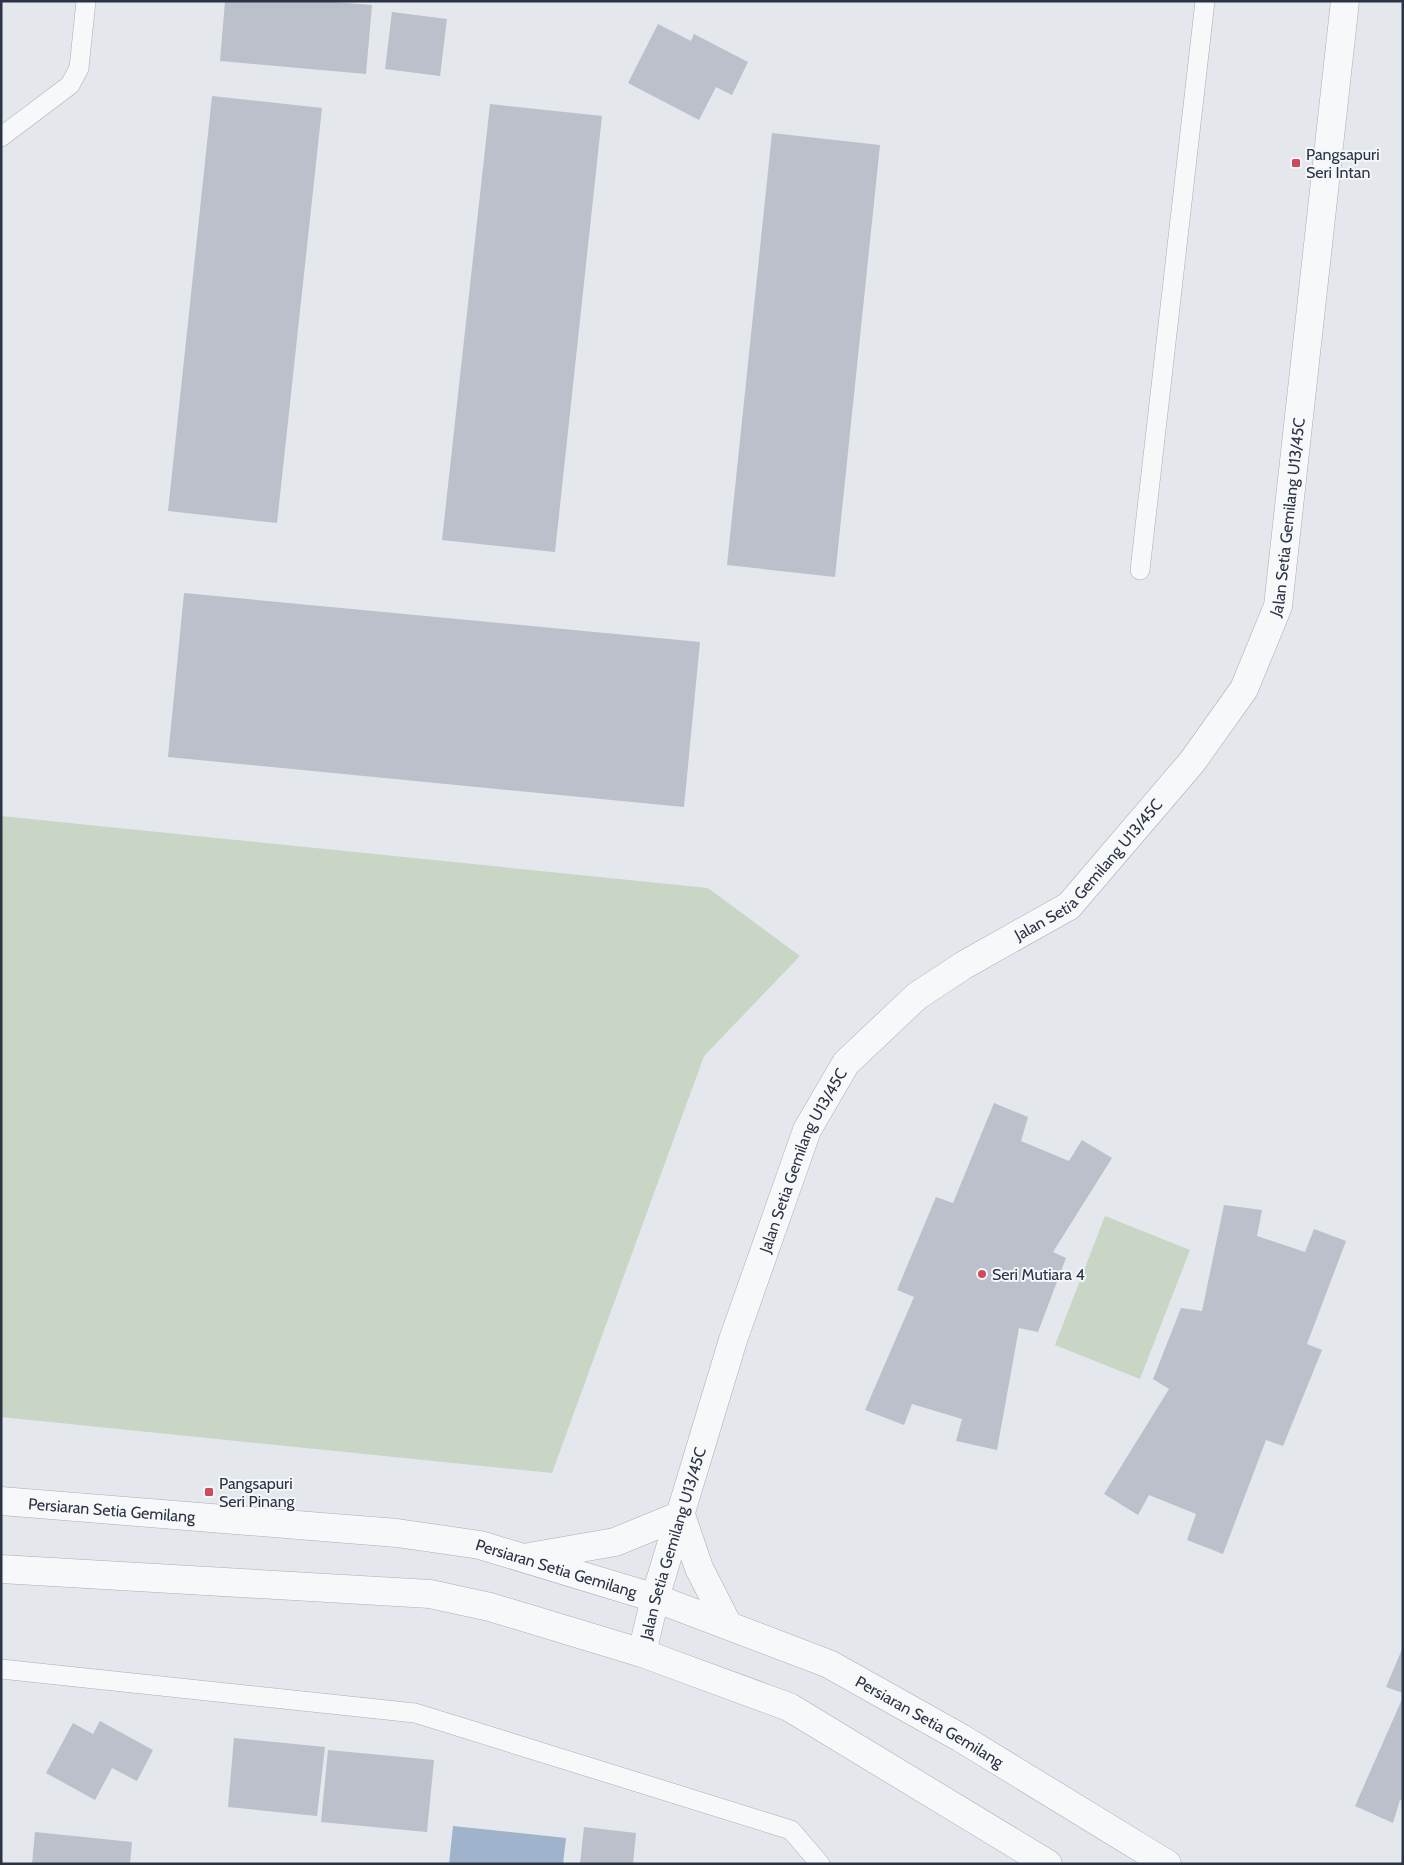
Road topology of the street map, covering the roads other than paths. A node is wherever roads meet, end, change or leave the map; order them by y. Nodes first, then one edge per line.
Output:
1 (86, 1) edge
2 (1205, 1) edge
3 (1344, 1) edge
4 (1, 137) edge
5 (1140, 570) dead end
6 (1, 1501) edge
7 (681, 1515) junction
8 (525, 1558) junction
9 (1, 1568) edge
10 (656, 1598) junction
11 (728, 1625) junction
12 (642, 1653) junction
13 (1, 1669) edge
14 (820, 1864) edge
15 (1048, 1864) edge
16 (1167, 1864) edge

1 - 4 lane
2 - 5 lane
3 - 7 street, Jalan Setia Gemilang U13/45C
6 - 8 street, Persiaran Setia Gemilang
7 - 8 street
7 - 10 street, Jalan Setia Gemilang U13/45C
7 - 11 street
8 - 10 street, Persiaran Setia Gemilang
9 - 12 street
10 - 11 street, Persiaran Setia Gemilang
10 - 12 street, Jalan Setia Gemilang U13/45C
11 - 16 street, Persiaran Setia Gemilang
12 - 15 street
13 - 14 lane

